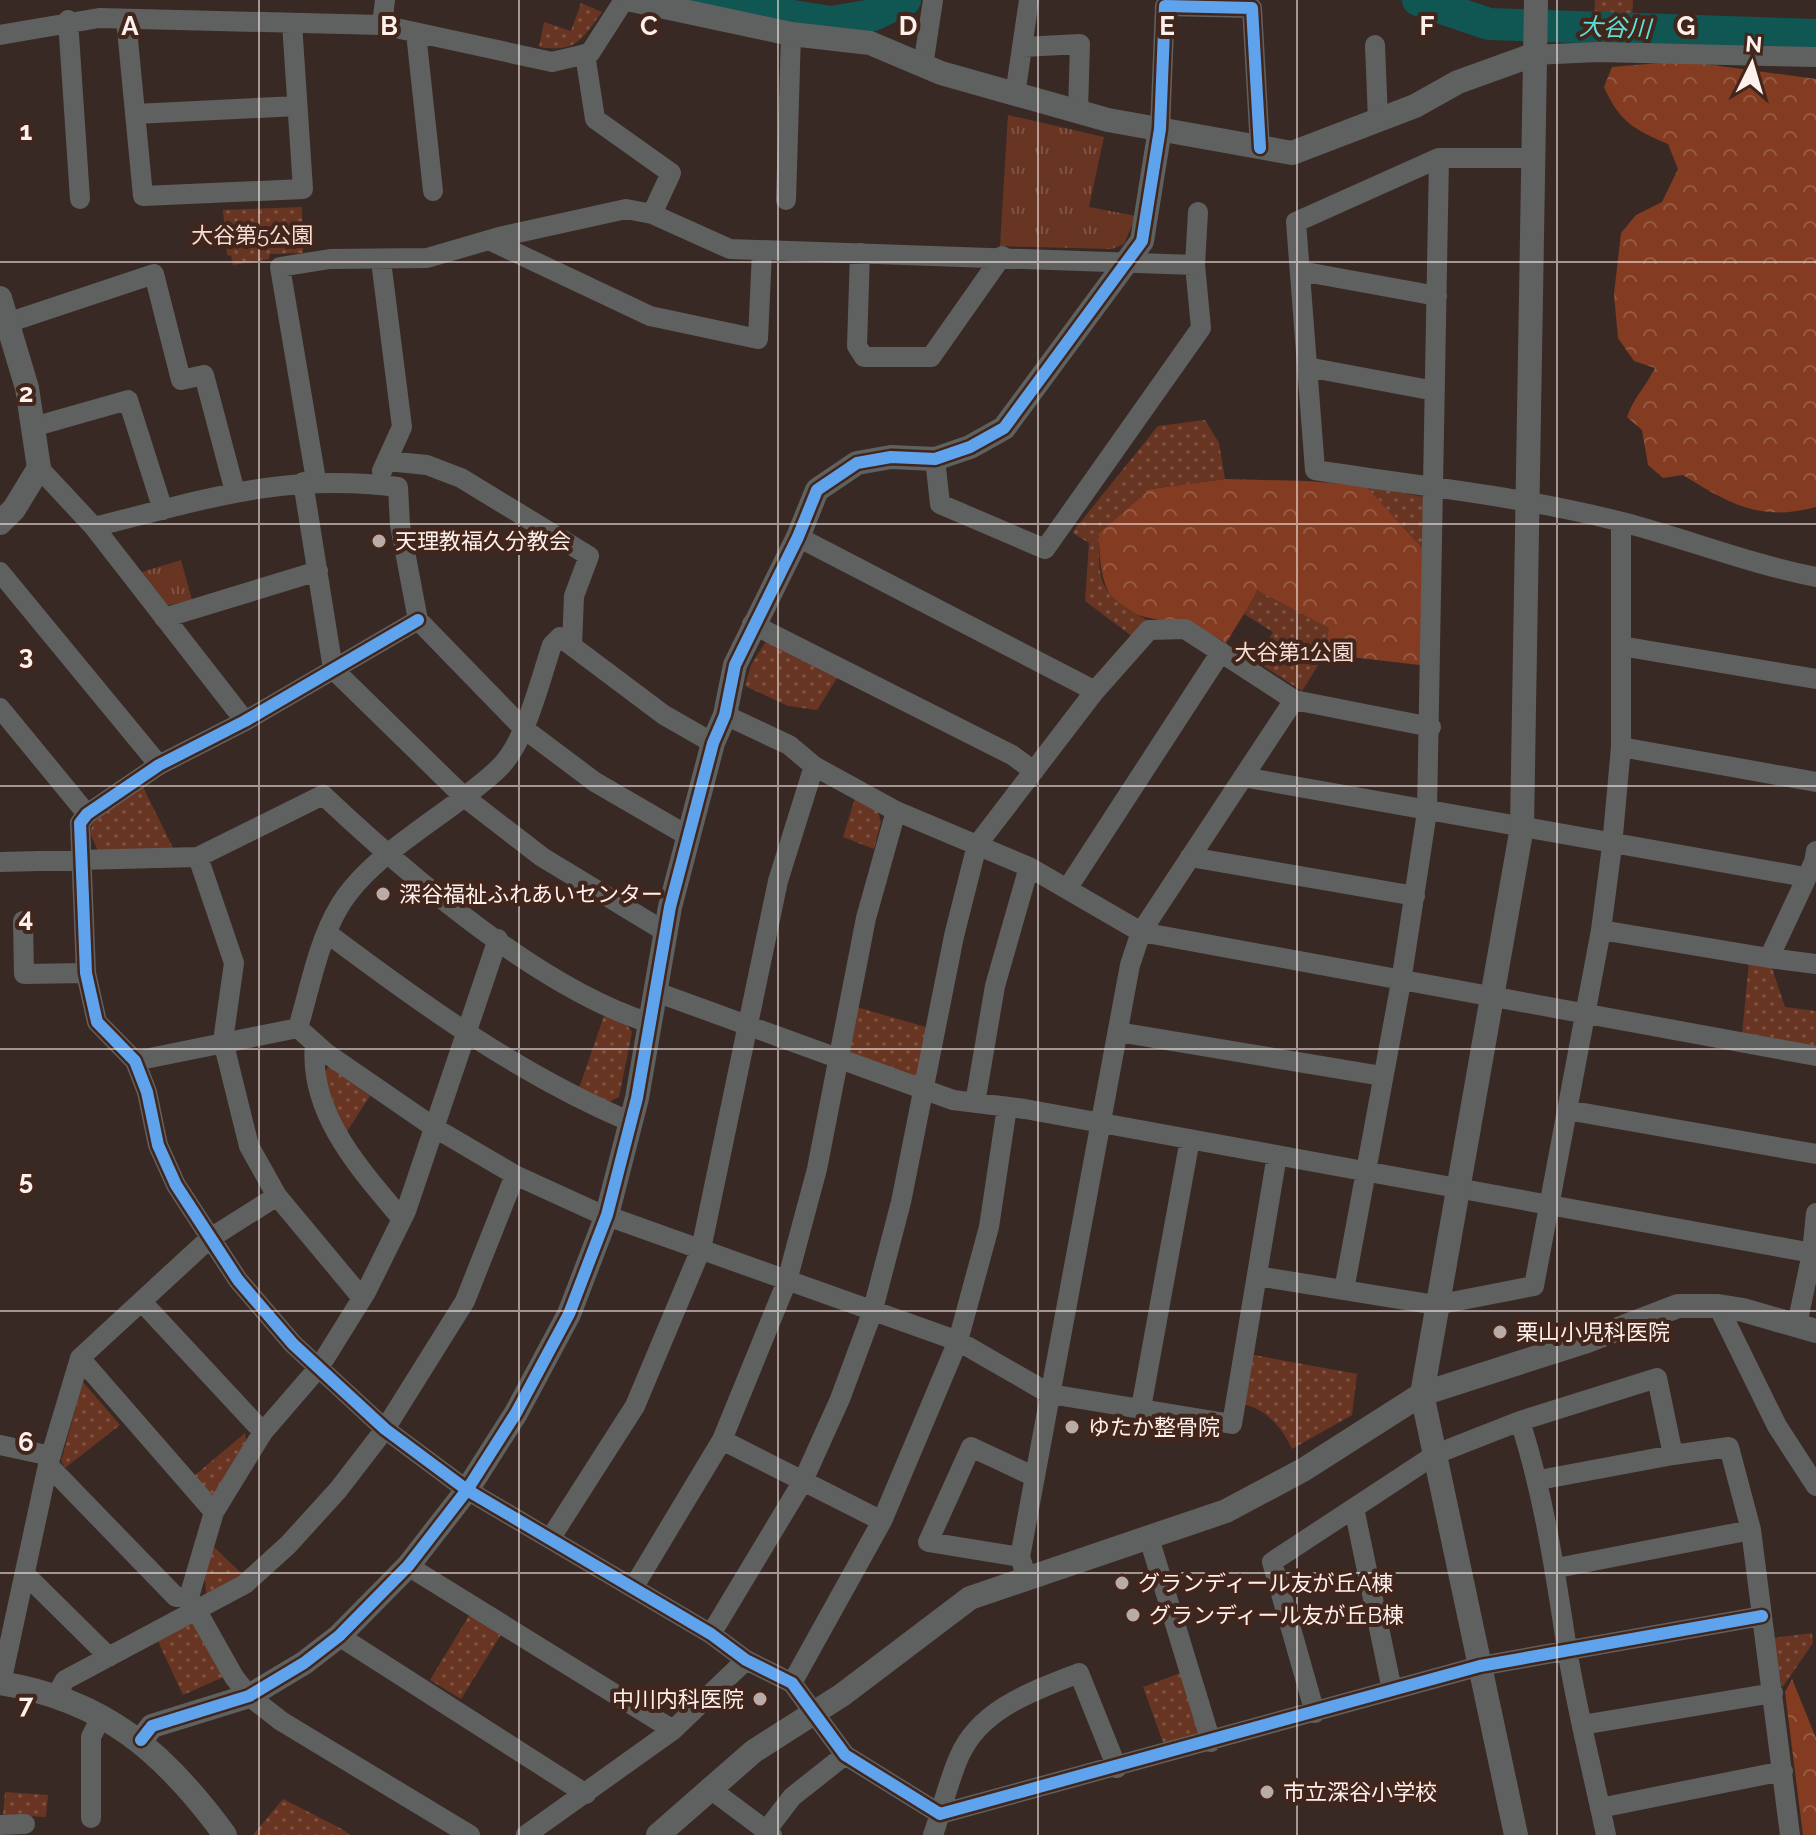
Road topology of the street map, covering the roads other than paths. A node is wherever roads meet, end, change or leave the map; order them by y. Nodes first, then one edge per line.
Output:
1 (385, 0) edge
2 (624, 0) edge
3 (632, 0) edge
4 (933, 0) edge
5 (1029, 0) edge
6 (126, 19) junction
7 (68, 20) junction
8 (292, 23) junction
9 (382, 25) junction
10 (1534, 28) edge
11 (416, 33) junction
12 (791, 34) junction
13 (0, 35) edge
14 (1375, 45) dead end
15 (1023, 47) junction
16 (585, 54) junction
17 (1816, 57) edge
18 (923, 66) junction
19 (1015, 95) junction
20 (297, 106) junction
21 (1078, 111) junction
22 (135, 114) junction
23 (1378, 120) junction
24 (1160, 129) junction
25 (1260, 148) junction
26 (1439, 158) junction
27 (1532, 158) junction
28 (433, 191) dead end
29 (80, 199) dead end
30 (786, 200) dead end
31 (1198, 212) dead end
32 (652, 214) junction
33 (489, 240) junction
34 (762, 252) junction
35 (860, 253) junction
36 (1002, 256) junction
37 (1126, 260) junction
38 (381, 261) junction
39 (1195, 265) junction
40 (1300, 271) junction
41 (1437, 296) junction
42 (0, 298) edge
43 (7, 343) edge
44 (1307, 367) junction
45 (1435, 391) junction
46 (33, 427) junction
47 (935, 459) junction
48 (387, 461) junction
49 (39, 468) junction
50 (310, 481) junction
51 (377, 484) junction
52 (1434, 489) junction
53 (235, 492) junction
54 (1529, 503) junction
55 (163, 510) junction
56 (1621, 522) junction
57 (0, 523) edge
58 (94, 527) junction
59 (798, 537) junction
60 (318, 571) junction
61 (0, 572) edge
62 (1816, 577) edge
63 (164, 618) junction
64 (418, 620) junction
65 (752, 624) junction
66 (572, 646) junction
67 (1621, 646) junction
68 (1221, 652) junction
69 (333, 669) junction
70 (1816, 679) edge
71 (1095, 691) junction
72 (1294, 700) junction
73 (0, 708) edge
74 (725, 715) junction
75 (245, 721) junction
76 (1431, 727) junction
77 (523, 728) junction
78 (713, 743) junction
79 (1621, 747) junction
80 (159, 765) junction
81 (814, 766) junction
82 (1034, 771) junction
83 (1243, 777) junction
84 (1816, 782) edge
85 (463, 796) junction
86 (896, 811) junction
87 (1427, 812) junction
88 (87, 814) junction
89 (1522, 827) junction
90 (688, 836) junction
91 (977, 845) junction
92 (1612, 846) junction
93 (1816, 851) edge
94 (388, 856) junction
95 (4, 857) edge
96 (198, 857) junction
97 (1190, 857) junction
98 (81, 862) junction
99 (1029, 867) junction
100 (1805, 877) junction
101 (1067, 889) junction
102 (1415, 896) junction
103 (23, 921) dead end
104 (1601, 930) junction
105 (664, 931) junction
106 (1141, 932) junction
107 (327, 933) junction
108 (498, 939) junction
109 (1769, 958) junction
110 (1816, 964) edge
111 (86, 973) junction
112 (1401, 982) junction
113 (656, 992) junction
114 (1491, 997) junction
115 (1583, 1014) junction
116 (650, 1023) junction
117 (748, 1026) junction
118 (298, 1028) junction
119 (1118, 1032) junction
120 (468, 1035) junction
121 (223, 1041) junction
122 (315, 1043) junction
123 (1816, 1056) edge
124 (836, 1058) junction
125 (135, 1061) junction
126 (1382, 1076) junction
127 (922, 1089) junction
128 (975, 1103) junction
129 (1007, 1107) junction
130 (1567, 1110) junction
131 (631, 1122) junction
132 (1099, 1123) junction
133 (435, 1128) junction
134 (1190, 1139) junction
135 (1816, 1154) edge
136 (1277, 1155) junction
137 (1366, 1171) junction
138 (515, 1175) junction
139 (1458, 1188) junction
140 (277, 1196) junction
141 (1550, 1205) junction
142 (1816, 1213) edge
143 (607, 1215) junction
144 (402, 1219) junction
145 (209, 1239) junction
146 (701, 1249) junction
147 (1812, 1253) junction
148 (1257, 1276) junction
149 (787, 1281) junction
150 (1344, 1290) junction
151 (362, 1298) junction
152 (142, 1302) junction
153 (1436, 1305) junction
154 (1718, 1306) junction
155 (872, 1313) junction
156 (1806, 1328) edge
157 (958, 1341) junction
158 (80, 1358) junction
159 (320, 1366) junction
160 (1050, 1394) junction
161 (1422, 1394) junction
162 (1141, 1408) junction
163 (1520, 1421) junction
164 (385, 1429) junction
165 (263, 1432) junction
166 (722, 1440) junction
167 (0, 1445) edge
168 (1436, 1454) junction
169 (1673, 1455) junction
170 (49, 1460) junction
171 (1035, 1477) junction
172 (1539, 1480) junction
173 (803, 1481) junction
174 (1816, 1486) edge
175 (467, 1490) junction
176 (1354, 1508) junction
177 (214, 1512) junction
178 (882, 1521) junction
179 (1751, 1530) junction
180 (1149, 1538) junction
181 (550, 1539) junction
182 (408, 1566) junction
183 (1023, 1567) junction
184 (1557, 1568) junction
185 (25, 1574) junction
186 (633, 1588) junction
187 (192, 1604) junction
188 (7, 1612) edge
189 (1762, 1616) junction
190 (711, 1634) junction
191 (339, 1636) junction
192 (1567, 1650) junction
193 (109, 1657) junction
194 (746, 1660) junction
195 (1480, 1666) junction
196 (0, 1683) edge
197 (792, 1683) junction
198 (1392, 1690) junction
199 (1773, 1693) junction
200 (56, 1696) junction
201 (249, 1696) junction
202 (817, 1713) junction
203 (1315, 1713) junction
204 (101, 1717) junction
205 (1582, 1725) junction
206 (673, 1730) junction
207 (141, 1740) junction
208 (1211, 1742) junction
209 (845, 1755) junction
210 (1117, 1768) junction
211 (1783, 1771) junction
212 (709, 1788) junction
213 (586, 1794) junction
214 (1600, 1808) junction
215 (940, 1814) junction
216 (91, 1818) dead end
217 (25, 1824) dead end
218 (0, 1825) edge
219 (769, 1833) edge
220 (225, 1835) edge
221 (470, 1835) edge
222 (526, 1835) edge
223 (658, 1835) edge
224 (933, 1835) edge
225 (1516, 1835) edge
226 (1606, 1835) edge
227 (1790, 1835) edge

1 - 9 street
2 - 16 street
3 - 12 street
4 - 18 street
5 - 15 street
6 - 7 street
6 - 8 street
6 - 22 street
7 - 13 street
7 - 29 street
8 - 9 street
8 - 20 street
9 - 11 street
10 - 17 street
10 - 23 street
10 - 27 street
11 - 16 street
11 - 28 street
12 - 18 street
12 - 30 street
14 - 23 street
15 - 19 street
15 - 21 street
16 - 32 street
18 - 19 street
19 - 21 street
20 - 22 street
20 - 22 street
21 - 24 street
23 - 25 street
24 - 25 street
24 - 25 street
24 - 37 street
26 - 27 street
26 - 40 street
26 - 41 street
27 - 54 street
31 - 39 street
32 - 33 street
32 - 34 street
33 - 34 street
33 - 38 street
34 - 35 street
35 - 36 street
35 - 36 street
36 - 37 street
37 - 39 street
37 - 47 street
38 - 48 street
38 - 50 street
39 - 47 street
40 - 41 street
40 - 44 street
41 - 45 street
42 - 43 street
43 - 46 street
43 - 53 street
44 - 45 street
44 - 52 street
45 - 52 street
46 - 49 street
46 - 55 street
47 - 59 street
48 - 51 street
48 - 66 street
49 - 57 street
49 - 58 street
50 - 51 street
50 - 53 street
50 - 60 street
51 - 64 street
52 - 54 street
52 - 76 street
53 - 55 street
54 - 56 street
54 - 89 street
55 - 58 street
56 - 62 street
56 - 67 street
58 - 63 street
59 - 65 street
59 - 71 street
60 - 63 street
60 - 69 street
61 - 80 street
63 - 75 street
64 - 69 street
64 - 77 street
65 - 74 street
65 - 82 street
66 - 77 street
66 - 78 street
67 - 70 street
67 - 79 street
68 - 71 street
68 - 72 street
68 - 101 street
69 - 75 street
69 - 85 street
71 - 82 street
72 - 76 street
72 - 83 street
73 - 88 street
74 - 78 street
74 - 81 street
75 - 80 street
76 - 87 street
77 - 85 street
77 - 90 street
78 - 90 street
79 - 84 street
79 - 92 street
80 - 88 street
81 - 86 street
81 - 117 street
82 - 91 street
83 - 87 street
83 - 97 street
85 - 94 street
85 - 105 street
86 - 91 street
86 - 124 street
87 - 89 street
87 - 102 street
88 - 98 street
89 - 92 street
89 - 114 street
90 - 105 street
91 - 99 street
91 - 127 street
92 - 100 street
92 - 104 street
93 - 100 street
94 - 96 street
94 - 107 street
94 - 108 street
95 - 98 street
96 - 98 street
96 - 121 street
97 - 102 street
97 - 106 street
98 - 111 street
99 - 101 street
99 - 128 street
100 - 109 street
101 - 106 street
102 - 112 street
103 - 111 street
104 - 109 street
104 - 115 street
105 - 113 street
106 - 112 street
106 - 119 street
107 - 118 street
107 - 120 street
108 - 116 street
108 - 120 street
109 - 110 street
111 - 125 street
112 - 114 street
112 - 126 street
113 - 116 street
113 - 117 street
114 - 115 street
114 - 139 street
115 - 123 street
115 - 130 street
116 - 131 street
117 - 124 street
117 - 146 street
118 - 121 street
118 - 122 street
119 - 126 street
119 - 132 street
120 - 131 street
120 - 133 street
121 - 125 street
121 - 140 street
122 - 133 street
122 - 144 street
124 - 127 street
124 - 149 street
125 - 145 street
126 - 137 street
127 - 128 street
127 - 155 street
128 - 129 street
129 - 132 street
129 - 157 street
130 - 135 street
130 - 141 street
131 - 143 street
132 - 134 street
132 - 160 street
133 - 138 street
133 - 144 street
134 - 136 street
134 - 162 street
136 - 137 street
136 - 148 street
137 - 139 street
137 - 150 street
138 - 143 street
138 - 164 street
139 - 141 street
139 - 153 street
140 - 145 street
140 - 151 street
141 - 147 street
141 - 153 street
142 - 147 street
143 - 146 street
143 - 175 street
144 - 151 street
145 - 152 street
145 - 159 street
146 - 149 street
146 - 181 street
147 - 156 street
148 - 150 street
148 - 162 street
149 - 155 street
149 - 166 street
150 - 153 street
151 - 159 street
152 - 158 street
152 - 165 street
153 - 161 street
154 - 156 street
154 - 161 street
154 - 174 street
155 - 157 street
155 - 173 street
157 - 160 street
157 - 178 street
158 - 170 street
158 - 177 street
159 - 164 street
159 - 165 street
160 - 162 street
160 - 171 street
161 - 168 street
161 - 180 street
163 - 168 street
163 - 169 street
163 - 172 street
164 - 175 street
164 - 187 street
165 - 177 street
166 - 173 street
166 - 186 street
167 - 170 street
168 - 176 street
168 - 195 street
169 - 172 street
169 - 179 street
170 - 185 street
170 - 187 street
171 - 183 street
171 - 183 street
172 - 184 street
173 - 178 street
173 - 190 street
175 - 181 street
175 - 182 street
176 - 198 street
176 - 203 street
177 - 187 street
178 - 197 street
179 - 184 street
179 - 189 street
180 - 183 street
180 - 208 street
181 - 186 street
182 - 191 street
182 - 206 street
183 - 202 street
184 - 192 street
185 - 188 street
185 - 193 street
186 - 190 street
187 - 193 street
187 - 201 street
188 - 196 street
189 - 192 street
189 - 199 street
190 - 194 street
191 - 201 street
191 - 213 street
192 - 195 street
192 - 205 street
193 - 200 street
194 - 197 street
194 - 206 street
195 - 198 street
195 - 225 street
196 - 200 street
197 - 202 street
198 - 203 street
199 - 205 street
199 - 211 street
200 - 204 street
201 - 207 street
201 - 221 street
202 - 209 street
202 - 212 street
203 - 208 street
204 - 207 street
204 - 216 street
205 - 214 street
206 - 213 street
207 - 220 street
208 - 210 street
209 - 215 street
209 - 219 street
210 - 215 street
210 - 215 street
211 - 214 street
211 - 227 street
212 - 219 street
212 - 223 street
213 - 222 street
214 - 226 street
215 - 224 street
217 - 218 street

